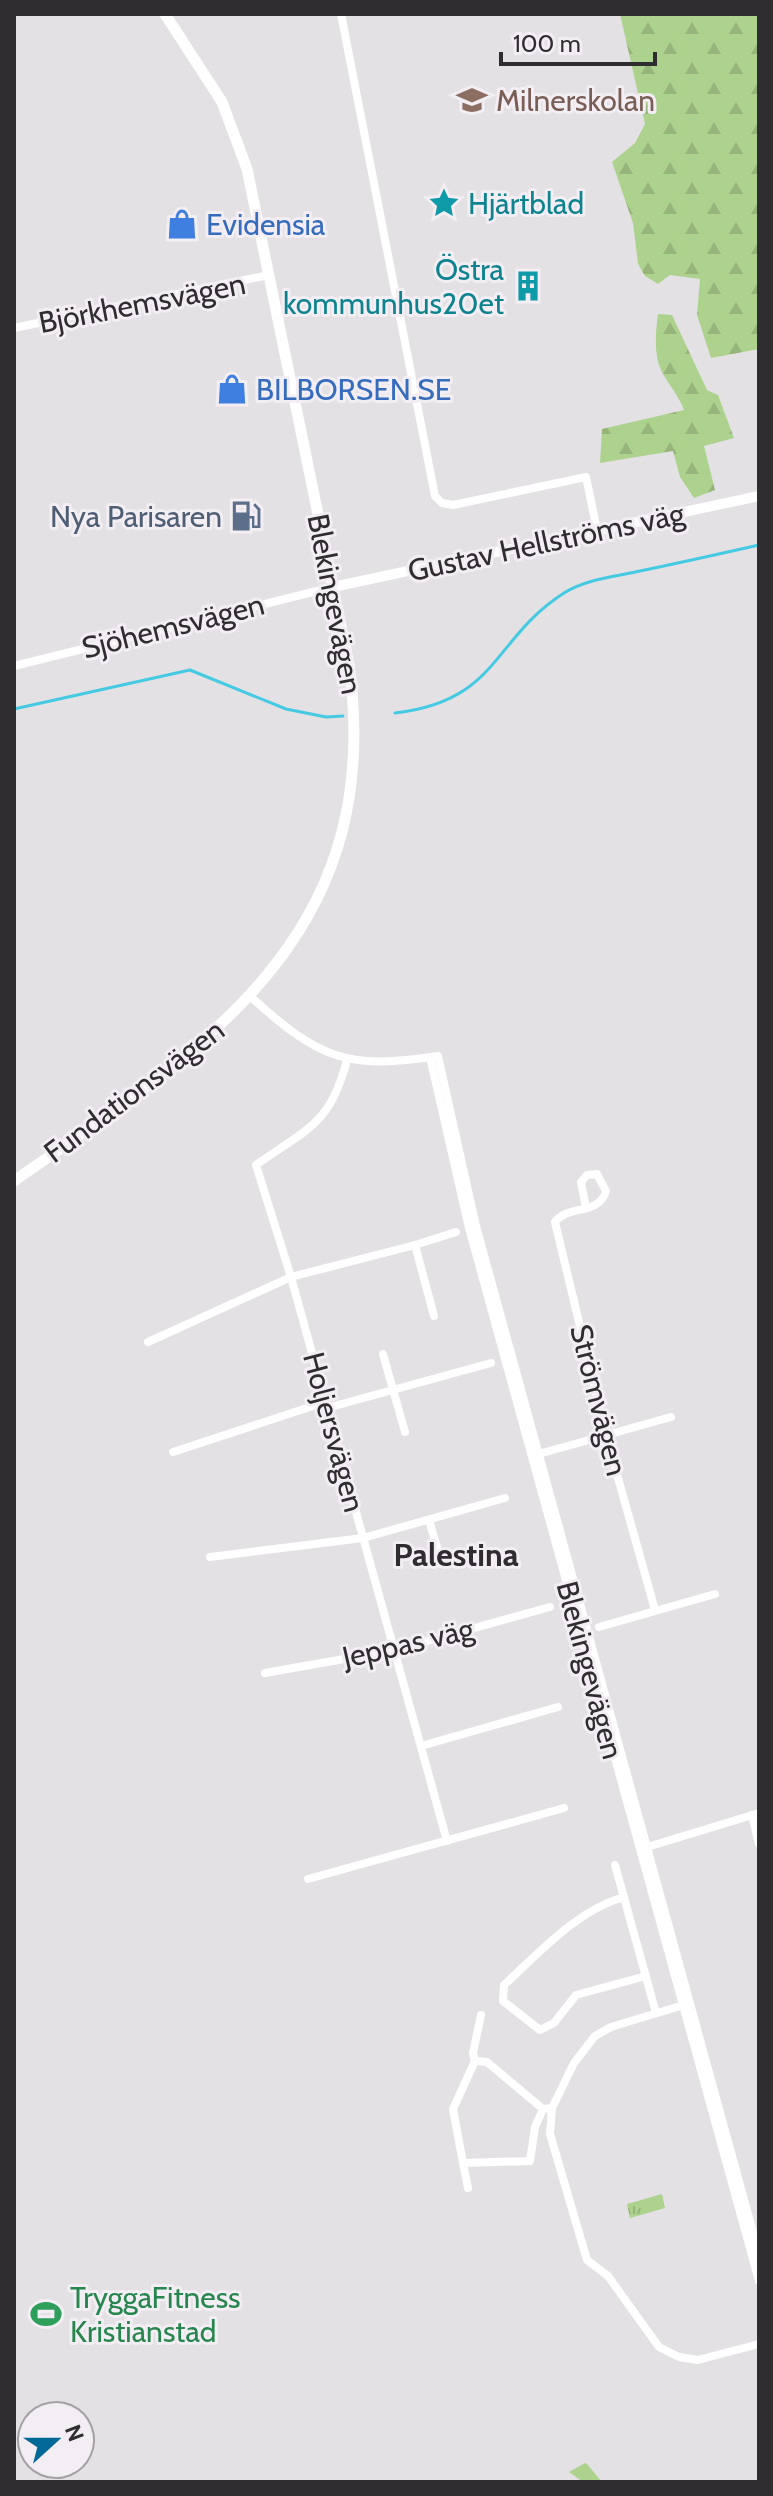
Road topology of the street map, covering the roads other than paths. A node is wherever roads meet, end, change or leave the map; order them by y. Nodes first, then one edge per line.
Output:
1 (165, 14) edge
2 (341, 14) edge
3 (269, 275) junction
4 (14, 328) edge
5 (759, 496) edge
6 (597, 530) junction
7 (333, 587) junction
8 (14, 666) edge
9 (251, 997) junction
10 (347, 1060) junction
11 (14, 1181) edge
12 (586, 1208) dead end
13 (456, 1232) dead end
14 (415, 1245) junction
15 (291, 1277) junction
16 (434, 1316) dead end
17 (148, 1342) dead end
18 (383, 1354) dead end
19 (491, 1363) dead end
20 (393, 1391) junction
21 (326, 1405) junction
22 (671, 1417) dead end
23 (405, 1432) dead end
24 (606, 1435) junction
25 (173, 1452) dead end
26 (534, 1455) junction
27 (505, 1498) dead end
28 (429, 1520) junction
29 (363, 1538) junction
30 (210, 1557) dead end
31 (440, 1557) dead end
32 (715, 1594) dead end
33 (550, 1607) dead end
34 (655, 1610) junction
35 (599, 1627) dead end
36 (395, 1650) junction
37 (265, 1673) dead end
38 (558, 1707) dead end
39 (421, 1746) junction
40 (564, 1808) dead end
41 (755, 1814) edge
42 (447, 1841) junction
43 (759, 1844) edge
44 (643, 1848) junction
45 (615, 1865) dead end
46 (308, 1879) dead end
47 (624, 1897) junction
48 (646, 1976) junction
49 (686, 2005) junction
50 (656, 2013) junction
51 (481, 2015) dead end
52 (475, 2061) junction
53 (547, 2108) junction
54 (463, 2163) junction
55 (468, 2188) dead end
56 (759, 2254) edge
57 (759, 2281) edge
58 (759, 2344) edge

1 - 3 main road, Blekingevägen
2 - 6 street
3 - 4 street, Björkhemsvägen
3 - 7 main road, Blekingevägen
5 - 6 street, Gustav Hellströms väg
6 - 7 street, Gustav Hellströms väg
7 - 8 street, Sjöhemsvägen
7 - 9 main road, Blekingevägen
9 - 10 street, Blekingevägen
9 - 11 main road, Fundationsvägen
10 - 15 street, Holjersvägen
10 - 26 street, Blekingevägen
12 - 24 street, Strömvägen
13 - 14 street
14 - 15 street
14 - 16 street
15 - 17 street
15 - 21 street, Holjersvägen
18 - 20 street
19 - 20 street
20 - 21 street
20 - 23 street
21 - 25 street
21 - 29 street, Holjersvägen
22 - 24 street
24 - 26 street
24 - 34 street, Strömvägen
26 - 44 street, Blekingevägen
27 - 28 street
28 - 29 street
28 - 31 street
29 - 30 street
29 - 36 street, Holjersvägen
32 - 34 street
33 - 36 street, Jeppas väg
34 - 35 street
36 - 37 street, Jeppas väg
36 - 39 street, Holjersvägen
38 - 39 street
39 - 42 street, Holjersvägen
40 - 42 street
41 - 43 street
41 - 44 street
42 - 46 street
44 - 49 street, Blekingevägen
45 - 47 street
47 - 48 street
47 - 48 street
48 - 50 street
49 - 50 street
49 - 56 street, Blekingevägen
49 - 57 street, Blekingevägen
50 - 53 street
51 - 52 street
52 - 53 street
52 - 54 street
53 - 54 street
53 - 58 street
54 - 55 street

